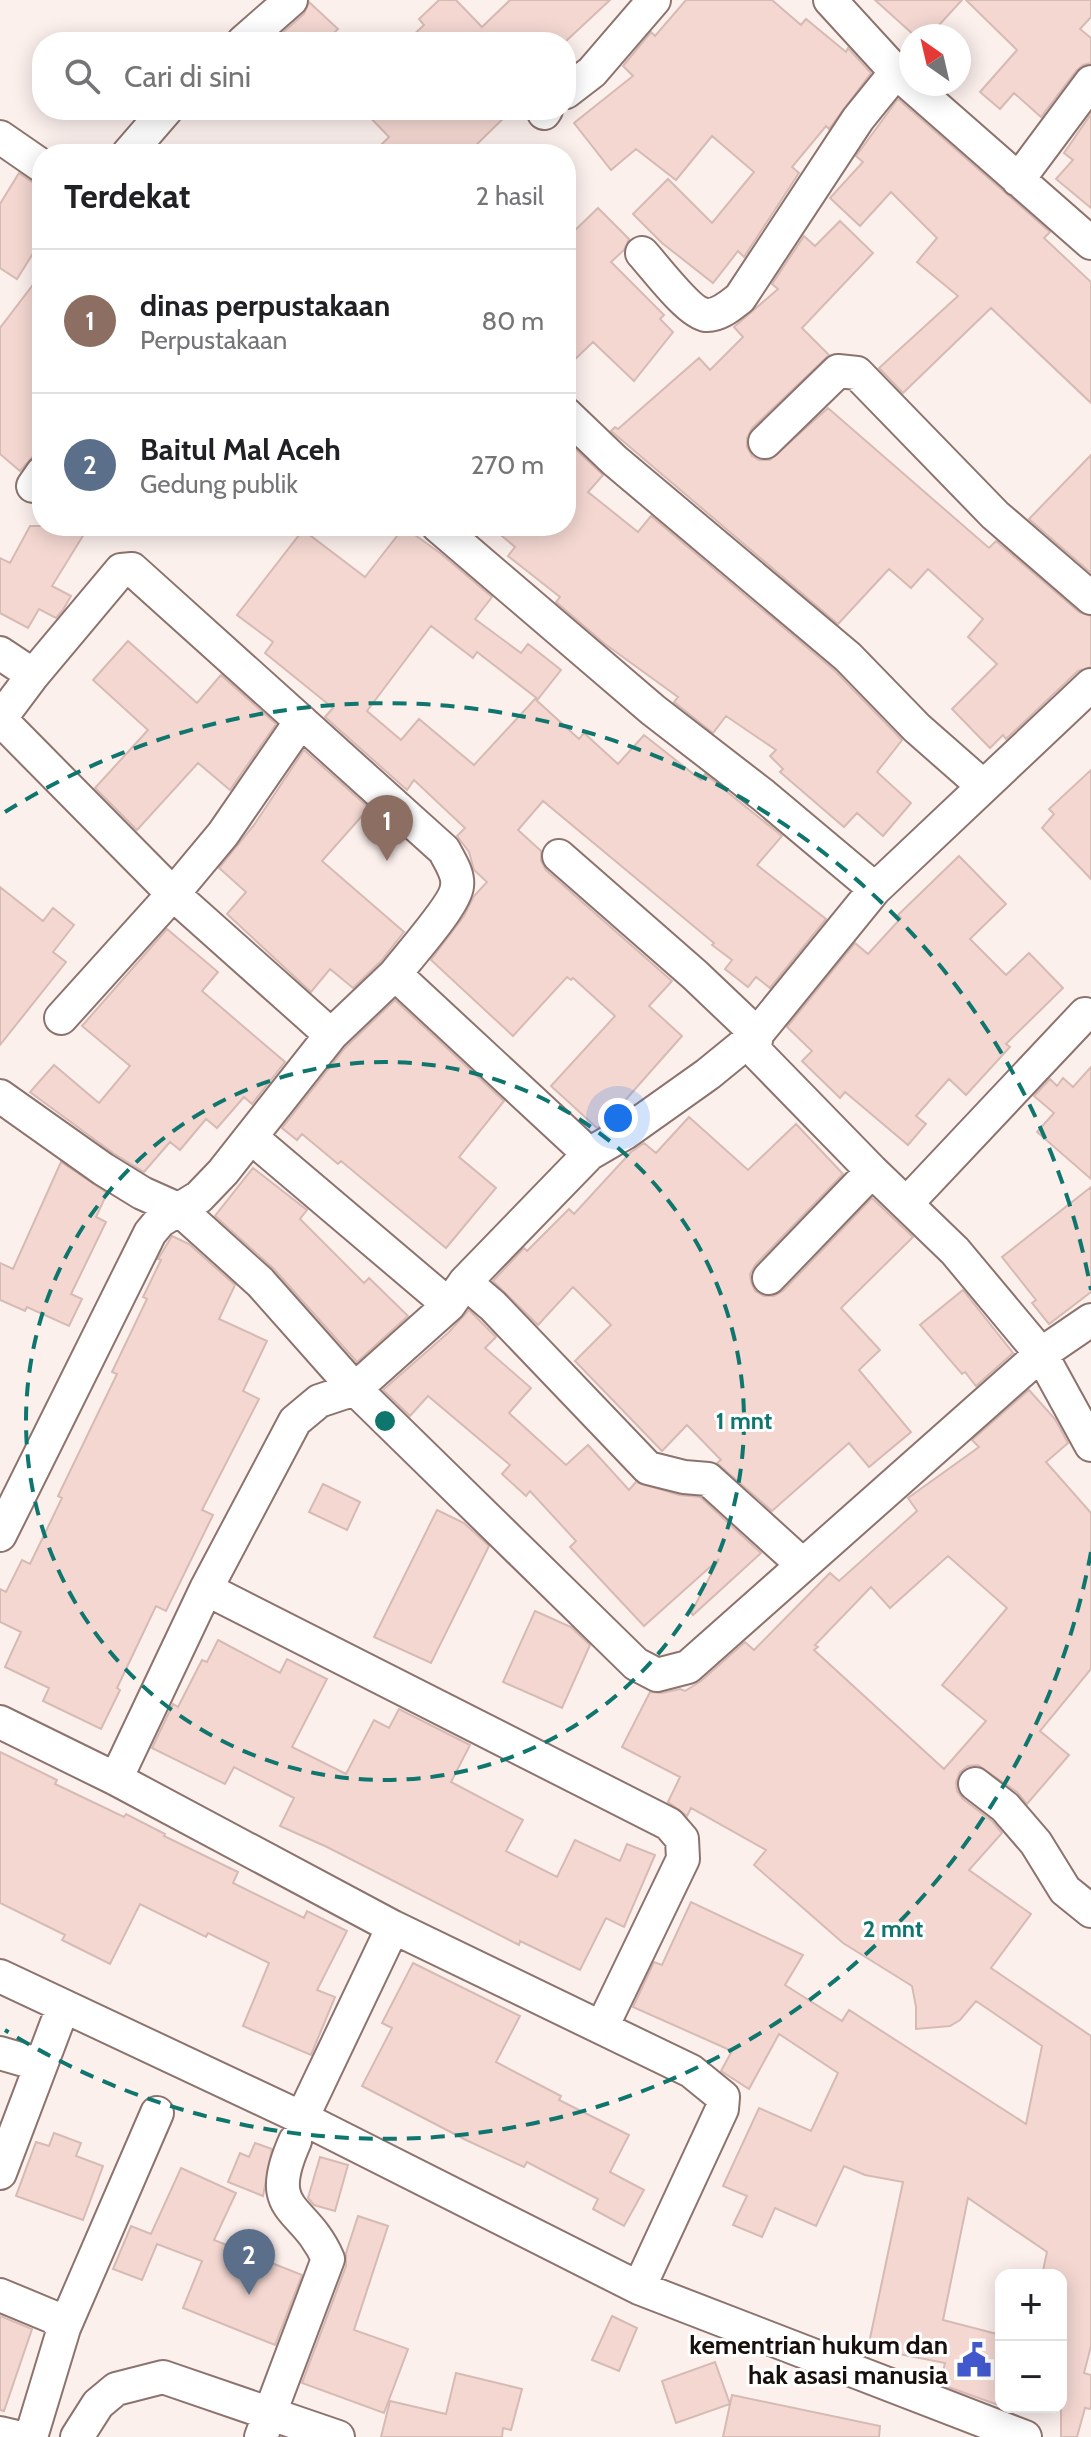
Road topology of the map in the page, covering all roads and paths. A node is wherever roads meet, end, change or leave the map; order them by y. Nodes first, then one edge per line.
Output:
1 (291, 0) edge
2 (654, 0) edge
3 (830, 0) edge
4 (254, 32) edge
5 (896, 72) junction
6 (1091, 82) edge
7 (576, 85) edge
8 (157, 120) edge
9 (0, 137) edge
10 (137, 144) edge
11 (32, 159) edge
12 (1018, 180) junction
13 (1091, 243) edge
14 (642, 253) dead end
15 (576, 424) edge
16 (765, 442) dead end
17 (450, 536) edge
18 (1091, 598) edge
19 (0, 653) edge
20 (33, 675) junction
21 (1091, 685) edge
22 (0, 719) edge
23 (301, 721) junction
24 (983, 786) junction
25 (559, 856) dead end
26 (875, 889) junction
27 (173, 894) junction
28 (395, 974) junction
29 (1085, 1014) dead end
30 (61, 1018) dead end
31 (757, 1034) junction
32 (331, 1035) junction
33 (0, 1096) edge
34 (252, 1138) junction
35 (589, 1154) junction
36 (872, 1171) junction
37 (907, 1203) junction
38 (180, 1210) junction
39 (769, 1278) dead end
40 (457, 1293) junction
41 (1091, 1320) edge
42 (1041, 1354) junction
43 (355, 1389) junction
44 (1091, 1445) edge
45 (0, 1535) edge
46 (803, 1565) junction
47 (206, 1589) junction
48 (0, 1722) edge
49 (116, 1779) junction
50 (975, 1784) dead end
51 (1091, 1911) edge
52 (393, 1927) junction
53 (0, 1976) edge
54 (63, 2007) junction
55 (602, 2027) junction
56 (0, 2053) edge
57 (41, 2065) junction
58 (157, 2113) dead end
59 (10, 2114) edge
60 (299, 2130) junction
61 (0, 2173) edge
62 (639, 2288) junction
63 (0, 2295) edge
64 (64, 2328) junction
65 (268, 2426) edge
66 (0, 2433) edge
67 (17, 2437) edge
68 (31, 2437) edge
69 (77, 2437) edge
70 (338, 2437) edge
71 (1025, 2437) edge

1 - 4 street
2 - 7 street
3 - 5 street
5 - 12 street
5 - 14 street
6 - 12 street
8 - 10 street
9 - 11 street
12 - 13 street
15 - 24 street
16 - 18 street
17 - 26 street
19 - 20 street
20 - 22 street
20 - 23 street
21 - 24 street
22 - 27 street
23 - 27 street
23 - 28 street
24 - 26 street
25 - 31 street
26 - 31 street
27 - 30 street
27 - 32 street
28 - 32 street
28 - 35 street
29 - 37 street
31 - 35 street
31 - 36 street
32 - 34 street
33 - 38 street
34 - 38 street
34 - 40 street
35 - 40 street
36 - 37 street
36 - 39 street
37 - 42 street
38 - 43 street
38 - 45 street
40 - 43 street
40 - 46 street
41 - 42 street
42 - 44 street
42 - 46 street
43 - 46 street
43 - 47 street
47 - 49 street
47 - 55 street
48 - 49 street
49 - 52 street
50 - 51 street
52 - 55 street
52 - 60 street
53 - 54 street
54 - 57 street
54 - 60 street
55 - 62 street
56 - 57 street
57 - 59 street
58 - 64 street
59 - 61 street
60 - 62 street
60 - 65 street
62 - 71 street
63 - 64 street
64 - 68 street
65 - 69 street
65 - 70 street
66 - 67 street

